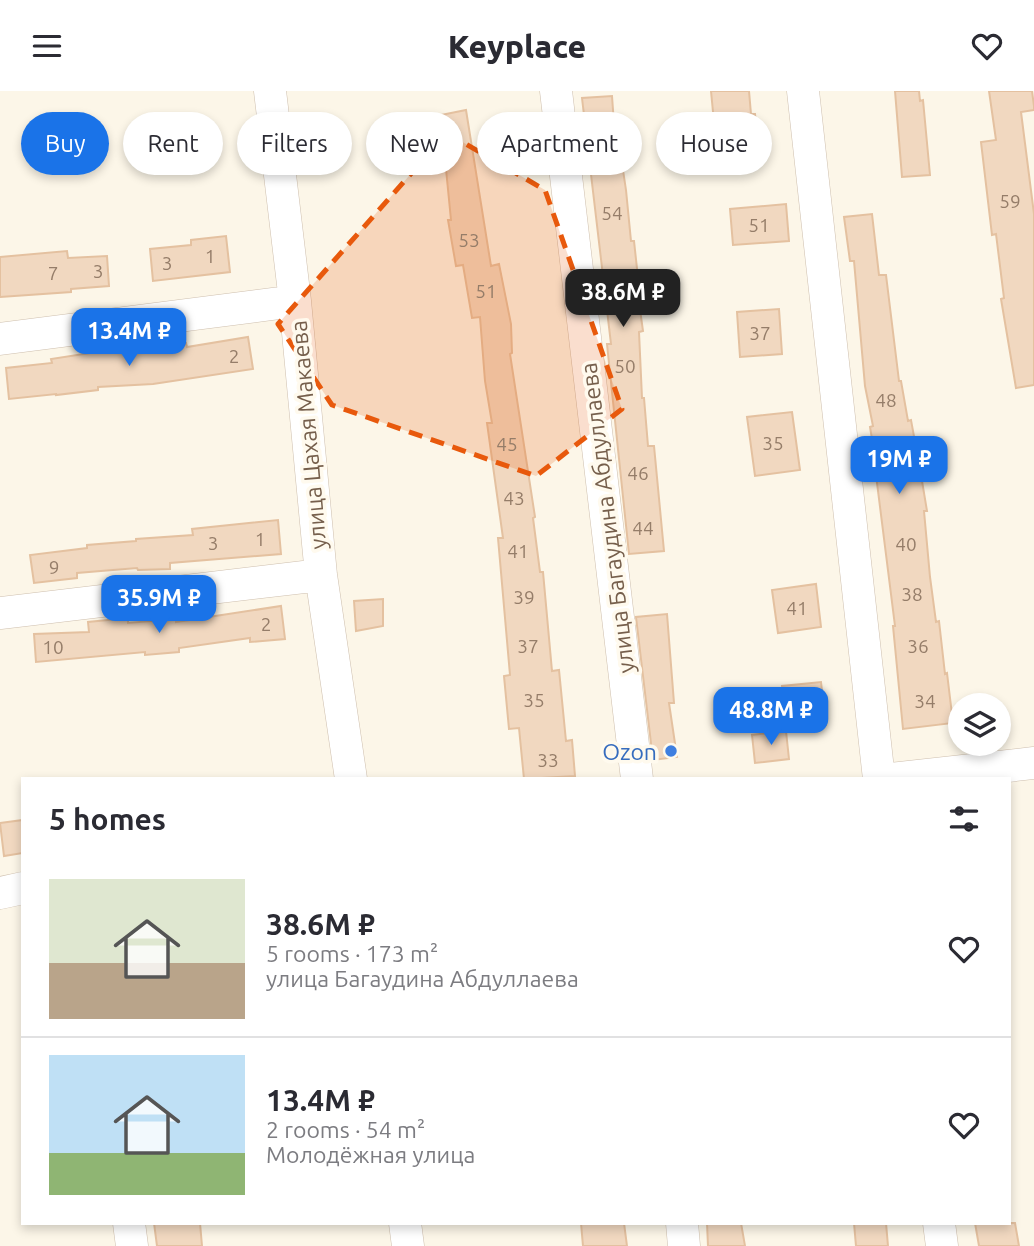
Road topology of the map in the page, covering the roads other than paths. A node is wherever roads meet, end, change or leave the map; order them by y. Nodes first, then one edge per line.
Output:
1 (270, 91) edge
2 (556, 91) edge
3 (803, 91) edge
4 (295, 300) junction
5 (0, 339) edge
6 (321, 575) junction
7 (0, 613) edge
8 (1034, 763) edge
9 (351, 777) edge
10 (637, 777) edge
11 (879, 777) edge
12 (909, 777) edge
13 (21, 888) edge
14 (0, 893) edge
15 (129, 1225) edge
16 (405, 1225) edge
17 (682, 1225) edge
18 (939, 1225) edge
19 (132, 1246) edge
20 (408, 1246) edge
21 (684, 1246) edge
22 (942, 1246) edge

1 - 4 street, улица Цахая Макаева
2 - 10 street, улица Багаудина Абдуллаева
3 - 11 street
4 - 5 street
4 - 6 street, улица Цахая Макаева
6 - 7 street
6 - 9 street, улица Цахая Макаева
8 - 12 street
13 - 14 street
15 - 19 street
16 - 20 street
17 - 21 street
18 - 22 street

